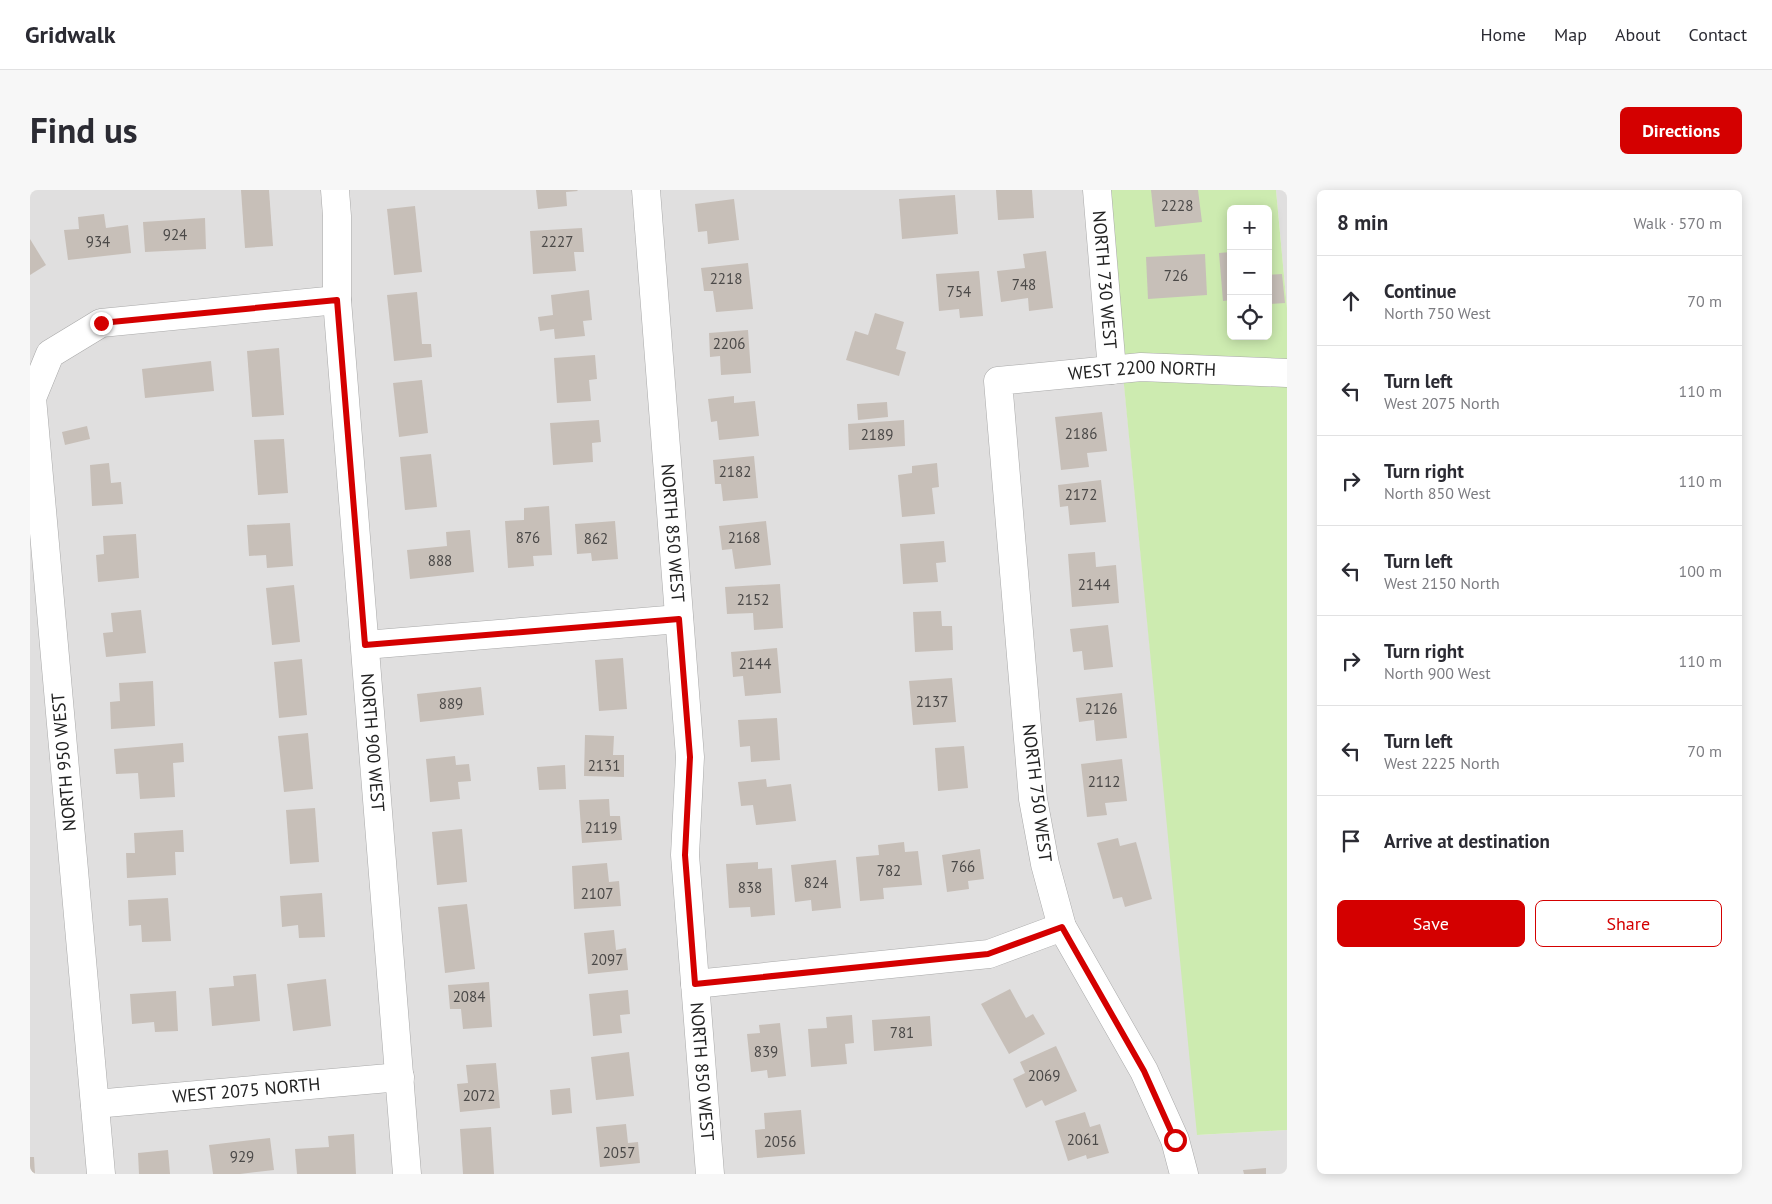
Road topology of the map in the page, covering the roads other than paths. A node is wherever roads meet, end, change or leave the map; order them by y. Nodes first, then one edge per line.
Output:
1 (335, 190) edge
2 (646, 190) edge
3 (1097, 190) edge
4 (337, 300) junction
5 (1112, 370) junction
6 (1287, 373) edge
7 (998, 381) joint
8 (679, 619) junction
9 (365, 645) junction
10 (1062, 927) junction
11 (695, 984) junction
12 (400, 1078) junction
13 (95, 1104) junction
14 (101, 1174) edge
15 (408, 1174) edge
16 (710, 1174) edge
17 (1184, 1174) edge

1 - 4 street, NORTH 900 WEST
2 - 8 street, NORTH 850 WEST
3 - 5 street, NORTH 730 WEST
4 - 9 street, NORTH 900 WEST
4 - 13 street, NORTH 950 WEST
5 - 6 street, WEST 2200 NORTH
5 - 7 street, WEST 2200 NORTH
7 - 10 street, NORTH 750 WEST
8 - 9 street
8 - 11 street, NORTH 850 WEST
9 - 12 street, NORTH 900 WEST
10 - 11 street
10 - 17 street, NORTH 750 WEST
11 - 16 street, NORTH 850 WEST
12 - 13 street, WEST 2075 NORTH
12 - 15 street, NORTH 900 WEST
13 - 14 street, NORTH 950 WEST

